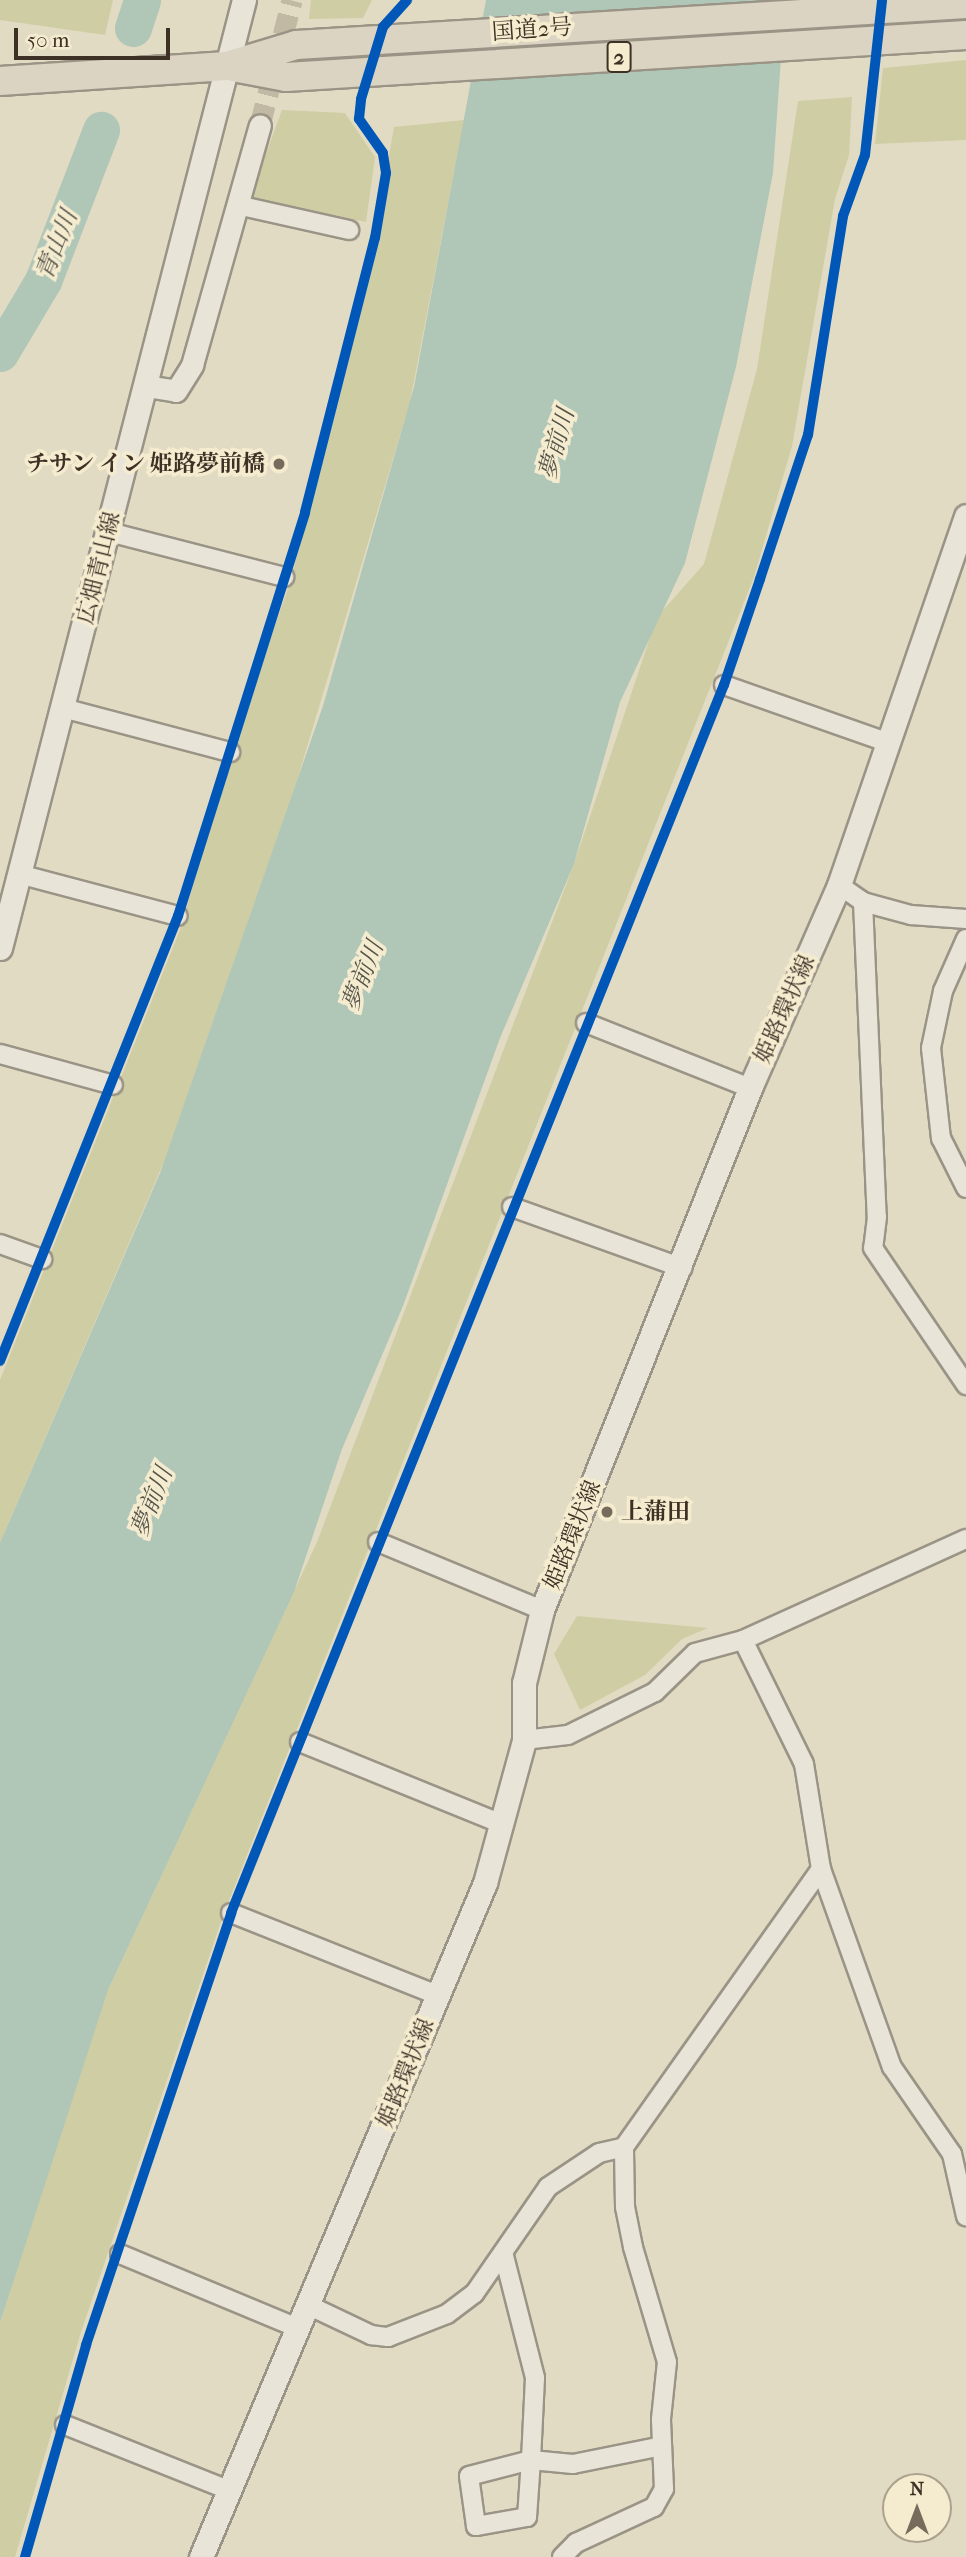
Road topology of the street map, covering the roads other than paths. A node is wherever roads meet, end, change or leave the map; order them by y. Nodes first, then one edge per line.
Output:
1 (244, 0) edge
2 (966, 4) edge
3 (966, 35) edge
4 (227, 66) junction
5 (0, 81) edge
6 (260, 125) tunnel mouth
7 (237, 205) junction
8 (349, 230) dead end
9 (146, 386) junction
10 (966, 516) edge
11 (109, 532) junction
12 (285, 577) dead end
13 (723, 685) dead end
14 (63, 708) junction
15 (887, 742) junction
16 (230, 752) dead end
17 (839, 885) junction
18 (11, 887) edge
19 (863, 902) junction
20 (178, 916) dead end
21 (966, 919) edge
22 (966, 939) edge
23 (0, 948) edge
24 (586, 1023) dead end
25 (0, 1054) edge
26 (113, 1085) dead end
27 (750, 1088) junction
28 (966, 1188) edge
29 (512, 1207) dead end
30 (0, 1244) edge
31 (42, 1259) dead end
32 (682, 1268) junction
33 (966, 1385) edge
34 (966, 1539) edge
35 (378, 1542) dead end
36 (542, 1610) junction
37 (743, 1640) junction
38 (524, 1740) junction
39 (300, 1742) dead end
40 (499, 1823) junction
41 (821, 1869) junction
42 (231, 1913) dead end
43 (437, 1995) junction
44 (624, 2147) junction
45 (966, 2216) edge
46 (120, 2254) dead end
47 (504, 2256) junction
48 (310, 2306) junction
49 (300, 2329) junction
50 (65, 2425) dead end
51 (662, 2446) junction
52 (531, 2460) junction
53 (231, 2491) junction
54 (201, 2557) edge
55 (562, 2557) edge

1 - 4 main road, 広畑青山線
2 - 4 highway, 国道2号 / 2
3 - 4 highway, 国道2号 / 2
4 - 5 highway, 国道2号 / 2
4 - 9 main road, 広畑青山線
6 - 7 street
7 - 8 street
7 - 9 street
9 - 11 main road, 広畑青山線
10 - 15 main road, 姫路環状線
11 - 12 street
11 - 14 main road, 広畑青山線
13 - 15 street
14 - 16 street
14 - 18 main road, 広畑青山線
15 - 17 main road, 姫路環状線
17 - 19 street
17 - 27 main road, 姫路環状線
18 - 20 street
18 - 23 main road, 広畑青山線
19 - 21 street
19 - 33 street
22 - 28 street
24 - 27 street
25 - 26 street
27 - 32 main road, 姫路環状線
29 - 32 street
30 - 31 street
32 - 36 main road, 姫路環状線
34 - 37 street
35 - 36 street
36 - 38 main road, 姫路環状線
37 - 38 street
37 - 41 street
38 - 40 main road, 姫路環状線
39 - 40 street
40 - 43 main road, 姫路環状線
41 - 44 street
41 - 45 street
42 - 43 street
43 - 48 main road, 姫路環状線
44 - 47 street
44 - 51 street
46 - 49 street
47 - 48 street
47 - 52 street
48 - 49 main road, 姫路環状線
49 - 53 main road, 姫路環状線
50 - 53 street
51 - 52 street
51 - 55 street
52 - 52 street
53 - 54 main road, 姫路環状線

